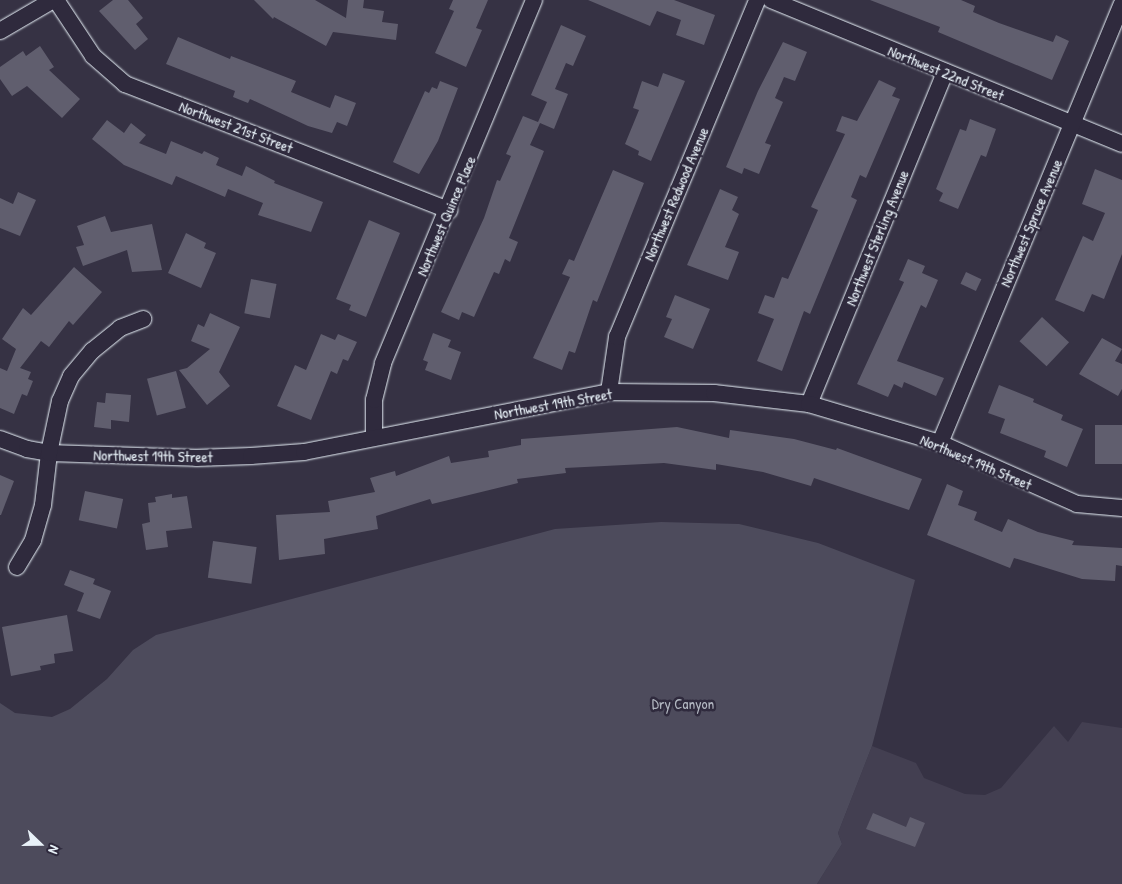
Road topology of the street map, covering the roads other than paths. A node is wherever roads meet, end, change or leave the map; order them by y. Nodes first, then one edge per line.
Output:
1 (55, 0) edge
2 (534, 0) edge
3 (757, 0) edge
4 (771, 0) edge
5 (1122, 4) edge
6 (0, 31) edge
7 (945, 72) junction
8 (1072, 125) junction
9 (1122, 144) edge
10 (449, 210) junction
11 (143, 319) dead end
12 (609, 392) junction
13 (809, 404) junction
14 (374, 436) junction
15 (0, 438) edge
16 (940, 442) junction
17 (49, 453) junction
18 (1122, 508) edge
19 (17, 567) dead end

1 - 6 street
1 - 10 street, Northwest 21st Street
2 - 10 street, Northwest Quince Place
3 - 12 street, Northwest Redwood Avenue
4 - 7 street, Northwest 22nd Street
5 - 8 street, Northwest Spruce Avenue
7 - 8 street, Northwest 22nd Street
7 - 13 street, Northwest Sterling Avenue
8 - 9 street, Northwest 22nd Street
8 - 16 street, Northwest Spruce Avenue
10 - 14 street, Northwest Quince Place
11 - 17 street
12 - 13 street, Northwest 19th Street
12 - 14 street, Northwest 19th Street
13 - 16 street, Northwest 19th Street
14 - 17 street, Northwest 19th Street
15 - 17 street, Northwest 19th Street
16 - 18 street, Northwest 19th Street
17 - 19 street

